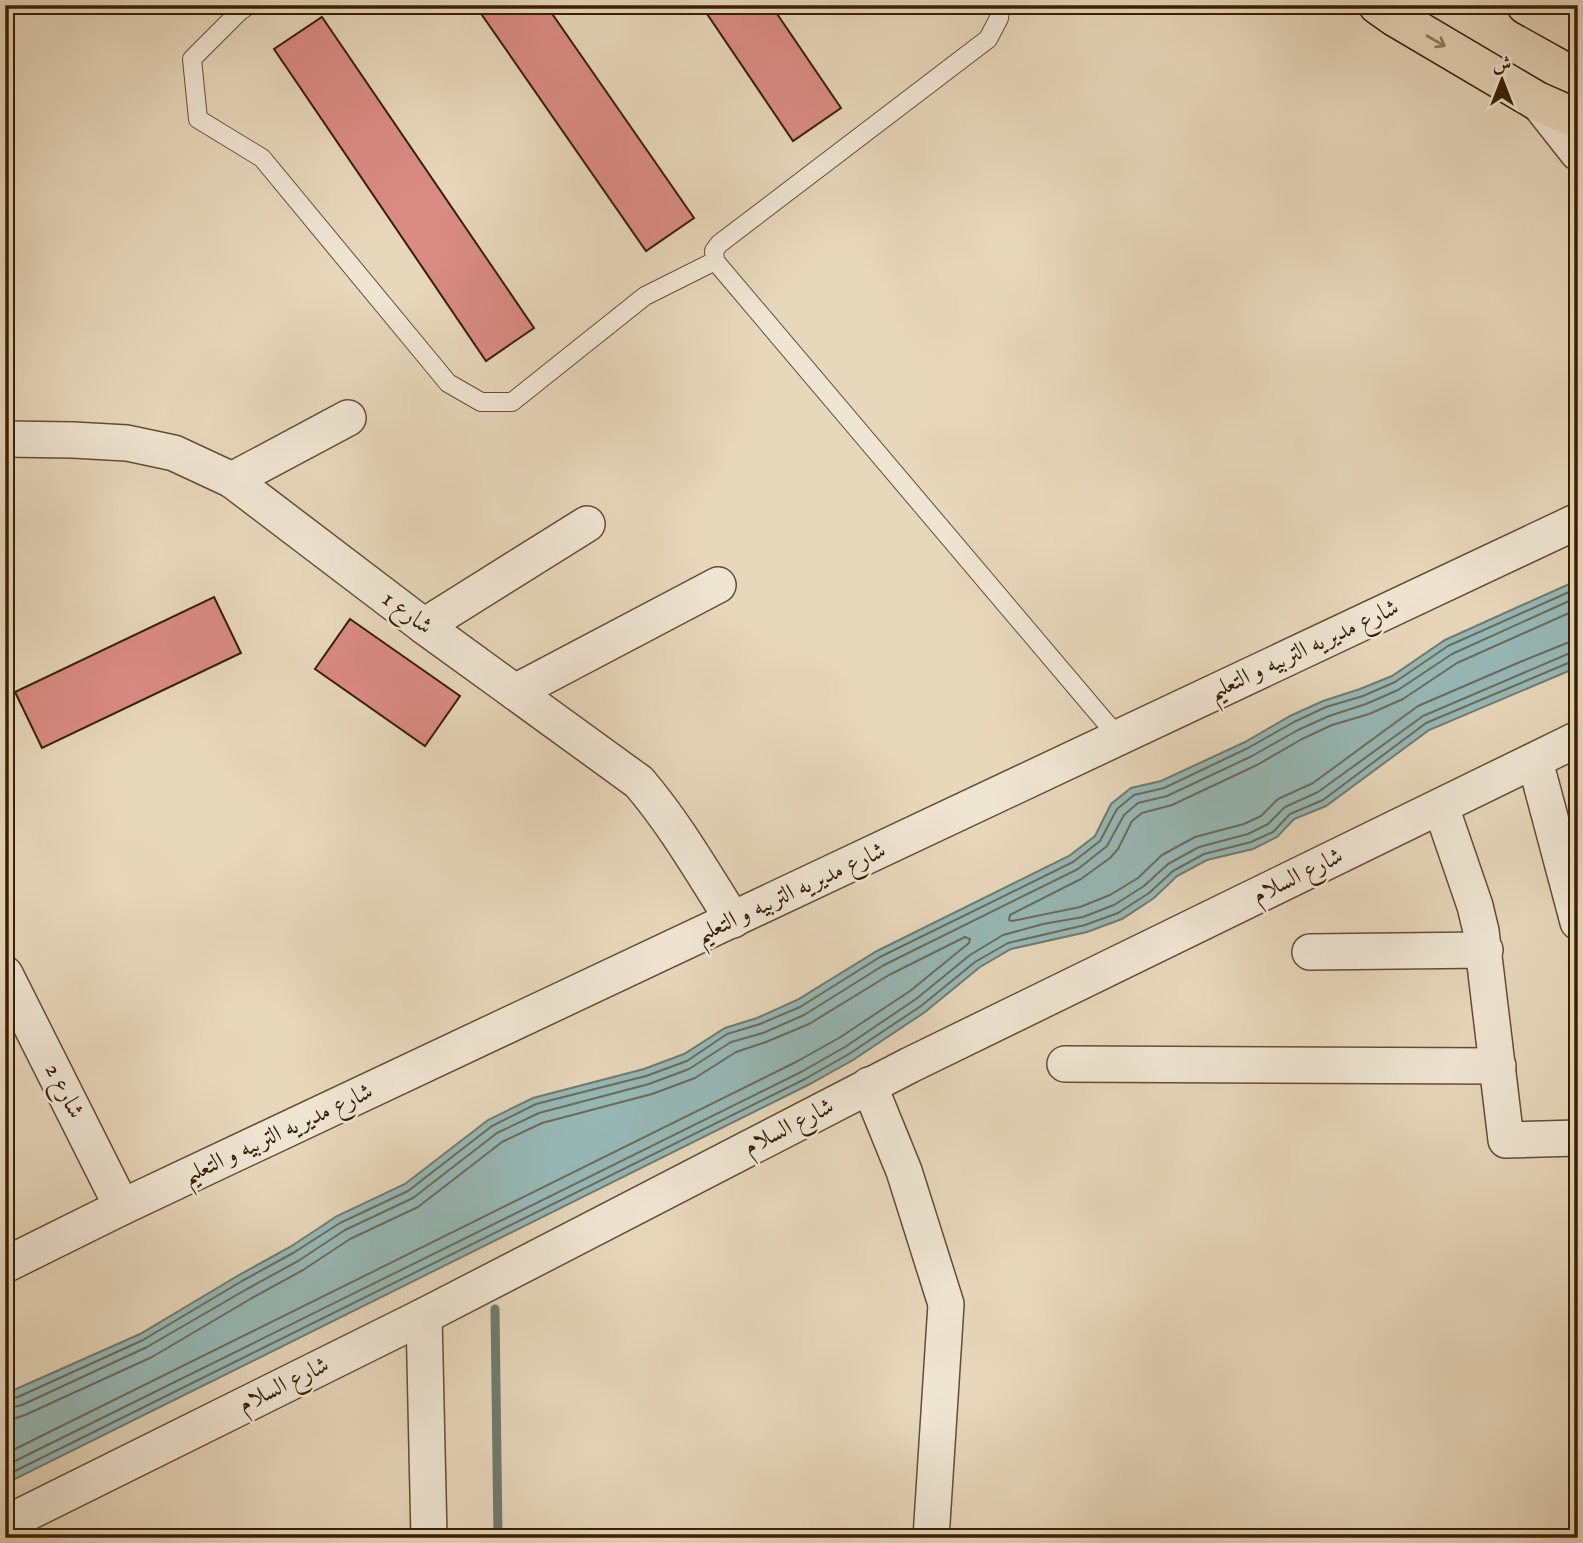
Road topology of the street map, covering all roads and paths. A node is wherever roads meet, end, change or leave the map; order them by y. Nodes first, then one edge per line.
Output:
1 (249, 5) edge
2 (1000, 5) edge
3 (1378, 5) edge
4 (1526, 5) edge
5 (1578, 34) edge
6 (1537, 100) junction
7 (1578, 119) edge
8 (1578, 153) edge
9 (715, 261) junction
10 (348, 418) dead end
11 (5, 439) edge
12 (232, 480) junction
13 (1578, 521) edge
14 (586, 524) dead end
15 (718, 585) dead end
16 (424, 626) junction
17 (515, 692) junction
18 (1118, 738) junction
19 (1578, 739) edge
20 (1535, 761) junction
21 (1441, 807) junction
22 (1577, 915) edge
23 (733, 920) junction
24 (1485, 950) junction
25 (1310, 952) dead end
26 (7, 983) edge
27 (1065, 1064) dead end
28 (1498, 1066) junction
29 (870, 1085) junction
30 (1578, 1138) edge
31 (122, 1208) junction
32 (5, 1265) edge
33 (424, 1316) junction
34 (5, 1524) edge
35 (429, 1538) edge
36 (931, 1538) edge

1 - 9 lane
2 - 9 lane
3 -> 6 main road
4 - 5 main road
6 - 7 main road
6 - 8 street
9 - 18 lane
10 - 12 street
11 - 12 street, شارع 1
12 - 16 street, شارع 1
13 - 18 street, شارع مديريه التربيه و التعليم
14 - 16 street
15 - 17 street
16 - 17 street, شارع 1
17 - 23 street, شارع 1
18 - 23 street, شارع مديريه التربيه و التعليم
19 - 20 street, شارع السلام
20 - 21 street, شارع السلام
20 - 22 street
21 - 24 street
21 - 29 street, شارع السلام
23 - 31 street, شارع مديريه التربيه و التعليم
24 - 25 street
24 - 28 street
26 - 31 street, شارع 2
27 - 28 street
28 - 30 street
29 - 33 street, شارع السلام
29 - 36 street
31 - 32 street, شارع مديريه التربيه و التعليم
33 - 34 street, شارع السلام
33 - 35 street

